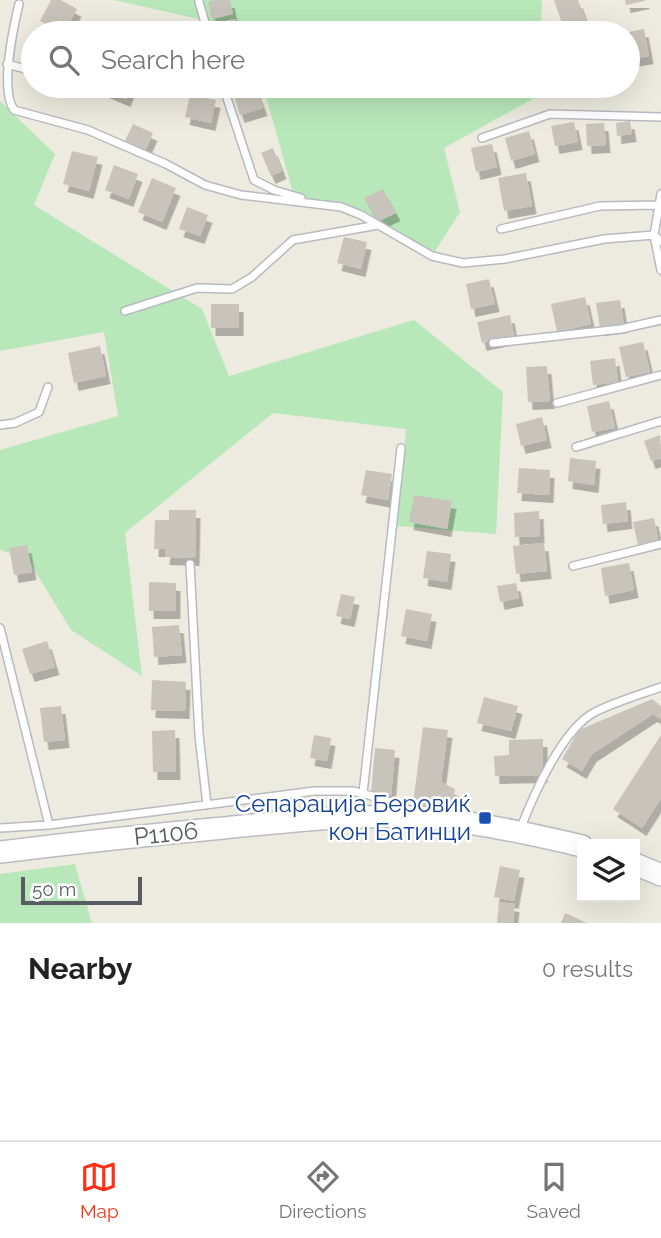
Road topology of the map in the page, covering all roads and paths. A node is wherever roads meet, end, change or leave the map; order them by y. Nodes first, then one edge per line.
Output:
1 (199, 2) edge
2 (19, 4) dead end
3 (205, 21) edge
4 (8, 64) junction
5 (21, 68) edge
6 (227, 98) edge
7 (661, 117) edge
8 (482, 138) dead end
9 (661, 194) edge
10 (321, 203) junction
11 (658, 205) junction
12 (379, 225) junction
13 (501, 229) dead end
14 (653, 235) junction
15 (661, 241) edge
16 (661, 270) edge
17 (125, 311) dead end
18 (661, 320) edge
19 (493, 343) dead end
20 (661, 375) edge
21 (48, 387) dead end
22 (557, 403) dead end
23 (661, 421) edge
24 (0, 425) edge
25 (576, 447) dead end
26 (401, 448) dead end
27 (661, 544) edge
28 (190, 564) dead end
29 (573, 566) dead end
30 (0, 628) edge
31 (661, 687) edge
32 (363, 793) junction
33 (208, 805) junction
34 (429, 818) junction
35 (49, 825) junction
36 (0, 828) edge
37 (519, 831) junction
38 (577, 845) edge
39 (0, 852) edge
40 (640, 866) edge
41 (661, 875) edge

1 - 3 lane
2 - 4 lane
4 - 5 lane
4 - 10 lane
6 - 10 lane
7 - 8 lane
9 - 11 lane
10 - 12 lane
11 - 13 lane
11 - 14 lane
12 - 14 lane
12 - 17 lane
14 - 15 lane
14 - 16 lane
18 - 19 lane
20 - 22 lane
21 - 24 lane
23 - 25 lane
26 - 32 lane
27 - 29 lane
28 - 33 lane
30 - 35 lane
31 - 37 lane
32 - 33 lane
32 - 34 lane
33 - 35 lane
34 - 37 main road, P1106
34 - 39 main road, P1106
35 - 36 lane
37 - 38 main road, P1106
40 - 41 main road

